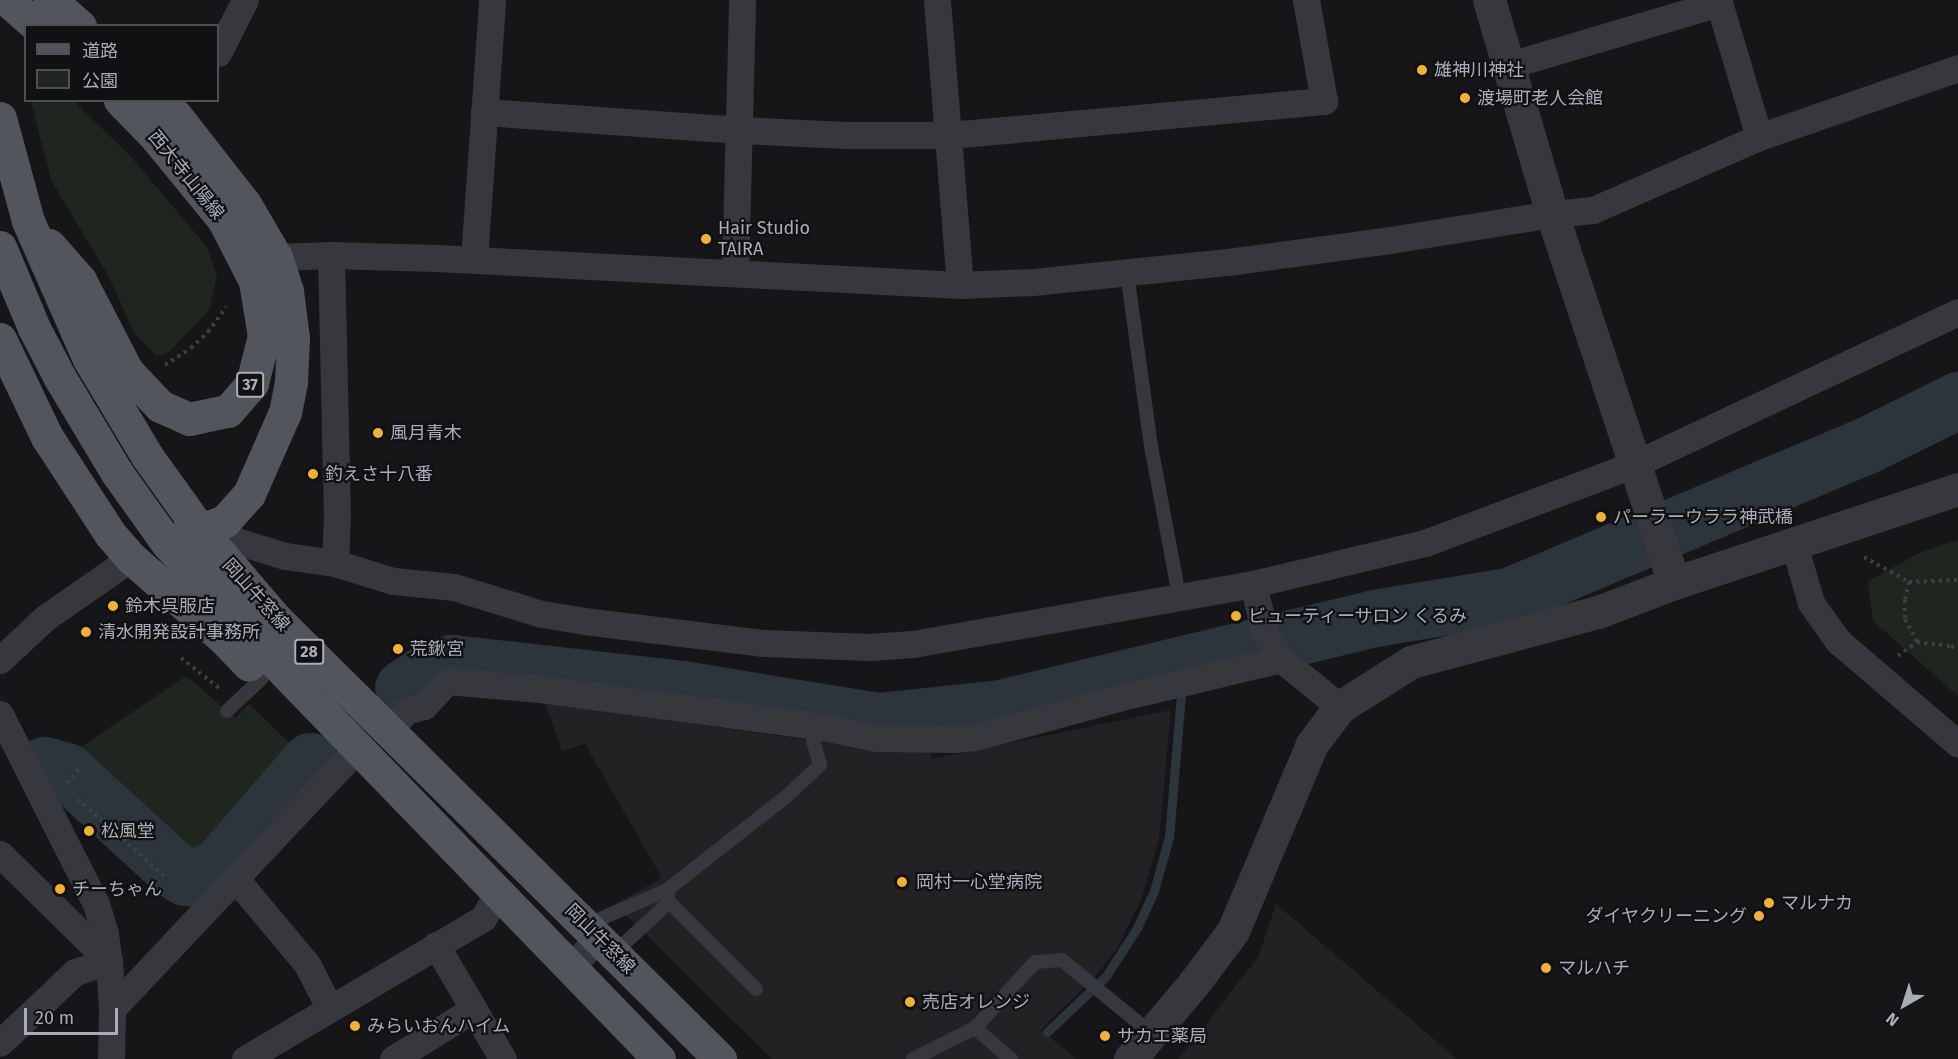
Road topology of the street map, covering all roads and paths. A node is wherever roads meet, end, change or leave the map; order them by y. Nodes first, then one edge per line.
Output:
1 (8, 0) edge
2 (50, 0) edge
3 (245, 0) edge
4 (492, 0) edge
5 (742, 0) edge
6 (937, 0) edge
7 (1306, 0) edge
8 (1489, 0) edge
9 (1723, 1) edge
10 (35, 24) edge
11 (78, 24) edge
12 (219, 51) edge
13 (1510, 65) junction
14 (1958, 68) edge
15 (122, 102) edge
16 (175, 106) edge
17 (484, 112) junction
18 (0, 118) edge
19 (740, 130) junction
20 (950, 135) junction
21 (1759, 138) junction
22 (1552, 214) junction
23 (28, 221) junction
24 (0, 247) edge
25 (332, 255) junction
26 (276, 257) junction
27 (474, 260) junction
28 (735, 273) junction
29 (1127, 273) junction
30 (960, 285) junction
31 (230, 300) dead end
32 (1958, 312) edge
33 (0, 339) edge
34 (158, 368) dead end
35 (1635, 464) junction
36 (1958, 489) edge
37 (200, 530) junction
38 (166, 543) junction
39 (1794, 544) junction
40 (1864, 557) dead end
41 (131, 558) junction
42 (334, 563) junction
43 (1671, 572) junction
44 (1958, 580) edge
45 (1909, 582) junction
46 (1252, 584) junction
47 (1179, 595) junction
48 (1917, 642) junction
49 (1274, 648) junction
50 (1958, 649) edge
51 (181, 658) dead end
52 (1896, 658) dead end
53 (0, 660) edge
54 (262, 678) junction
55 (232, 706) joint
56 (1340, 707) junction
57 (0, 714) edge
58 (818, 726) junction
59 (388, 731) junction
60 (1958, 744) edge
61 (353, 753) junction
62 (82, 765) dead end
63 (65, 786) dead end
64 (72, 794) dead end
65 (0, 854) edge
66 (164, 876) dead end
67 (235, 878) junction
68 (498, 894) junction
69 (668, 896) junction
70 (600, 938) junction
71 (436, 945) junction
72 (109, 961) junction
73 (570, 968) junction
74 (756, 989) dead end
75 (329, 1007) junction
76 (112, 1009) junction
77 (474, 1009) junction
78 (975, 1028) junction
79 (1152, 1034) junction
80 (0, 1043) edge
81 (111, 1059) edge
82 (245, 1059) edge
83 (393, 1059) edge
84 (503, 1059) edge
85 (659, 1059) edge
86 (720, 1059) edge
87 (913, 1059) edge
88 (1011, 1059) edge
89 (1130, 1059) edge

1 - 10 main road
2 - 11 main road
3 - 12 street
4 - 17 street
5 - 19 street
6 - 20 street
7 - 20 street
8 - 13 street
9 - 13 street
9 - 21 street
13 - 22 street
14 - 21 street
15 - 23 main road, 西大寺山陽線 / 37
16 - 26 main road, 西大寺山陽線 / 37
17 - 19 street
17 - 27 street
18 - 23 main road, 岡山牛窓線 / 28
19 - 20 street
19 - 28 street
20 - 30 street
21 - 22 street
22 - 29 street
22 - 35 street
23 - 37 main road, 岡山牛窓線 / 28
24 - 38 main road, 岡山牛窓線 / 28
25 - 26 street
25 - 27 street
25 - 42 street
26 - 37 main road, 西大寺山陽線 / 37
27 - 28 street
28 - 30 street
29 - 30 street
29 - 47 lane
31 - 34 path
32 - 35 street
33 - 41 main road
35 - 43 street
35 - 46 street
36 - 39 street
37 - 38 main road, 西大寺山陽線 / 37
37 - 42 street
37 - 59 main road, 岡山牛窓線 / 28
38 - 41 main road, 西大寺山陽線 / 37
38 - 61 main road, 岡山牛窓線 / 28
39 - 43 street
39 - 60 street
40 - 45 path
41 - 53 street
41 - 54 main road
42 - 47 street
43 - 56 street
44 - 45 path
45 - 48 path
46 - 47 street
46 - 49 street
48 - 50 path
48 - 52 path
49 - 56 street
49 - 58 street
51 - 55 path
54 - 55 lane
54 - 61 main road
56 - 79 street
57 - 72 street
58 - 59 street
58 - 69 lane
59 - 70 main road, 岡山牛窓線 / 28
61 - 67 street
61 - 68 main road
62 - 63 path
64 - 66 path
65 - 72 street
67 - 75 street
67 - 76 street
68 - 71 street
68 - 73 main road
69 - 70 lane
69 - 70 lane
69 - 74 lane
70 - 73 street
70 - 86 main road, 岡山牛窓線 / 28
71 - 75 street
71 - 77 street
72 - 76 street
72 - 80 street
73 - 85 main road
75 - 82 street
76 - 81 street
77 - 83 street
77 - 84 street
78 - 79 lane
78 - 87 lane
78 - 88 lane
79 - 89 street

